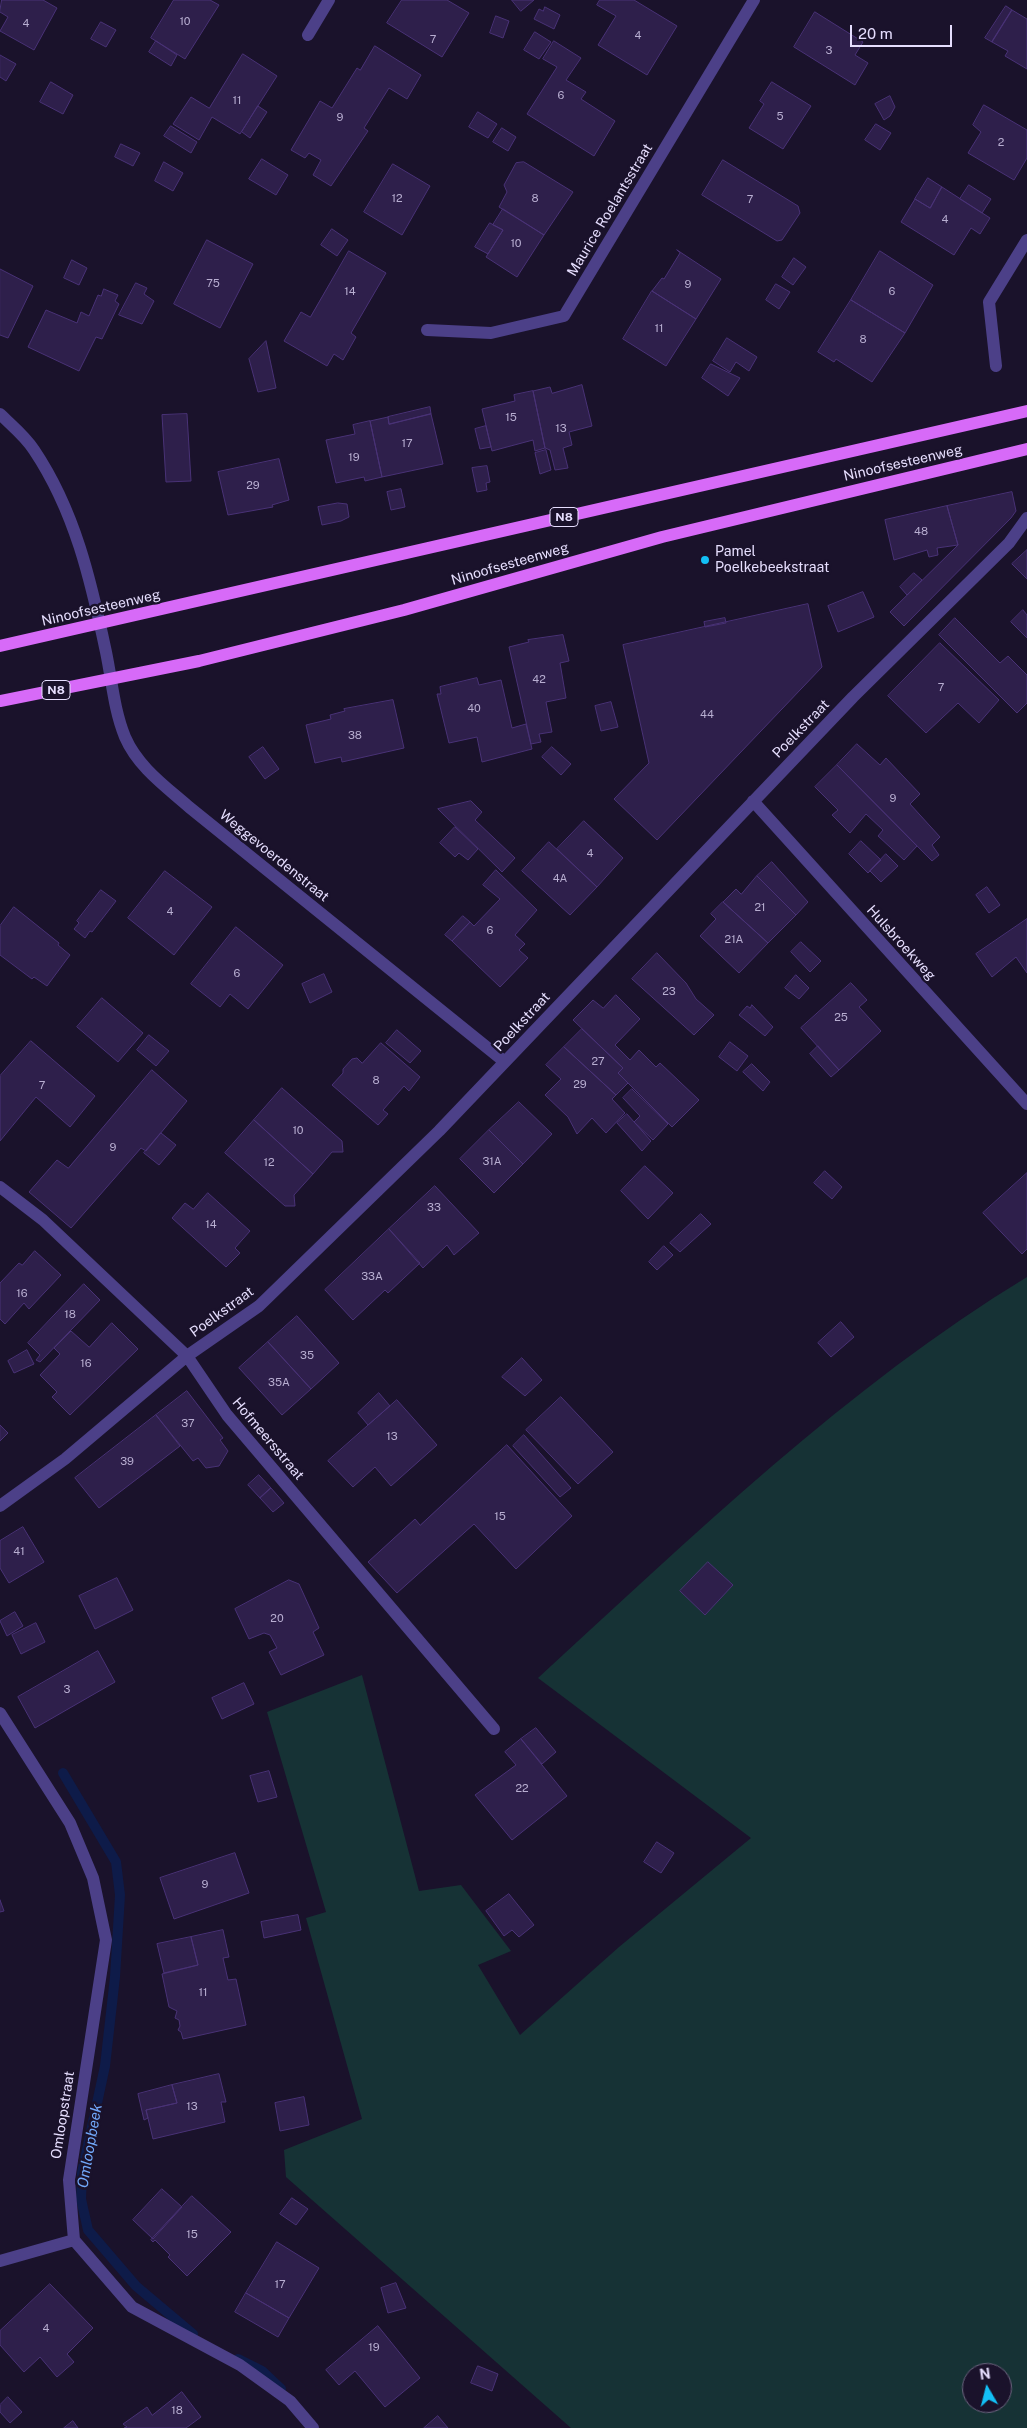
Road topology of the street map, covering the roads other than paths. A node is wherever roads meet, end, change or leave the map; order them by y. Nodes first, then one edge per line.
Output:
1 (329, 0) edge
2 (754, 0) edge
3 (308, 35) dead end
4 (1027, 240) edge
5 (426, 330) dead end
6 (996, 366) dead end
7 (1027, 411) edge
8 (0, 414) edge
9 (1027, 449) edge
10 (1027, 518) edge
11 (100, 624) junction
12 (0, 646) edge
13 (112, 680) junction
14 (0, 701) edge
15 (753, 801) junction
16 (505, 1062) junction
17 (1027, 1104) edge
18 (0, 1187) edge
19 (187, 1356) junction
20 (0, 1506) edge
21 (0, 1713) edge
22 (494, 1729) dead end
23 (74, 2240) junction
24 (0, 2261) edge
25 (313, 2428) edge

1 - 3 street
2 - 5 street, Maurice Roelantsstraat
4 - 6 street
7 - 11 main road, Ninoofsesteenweg / N8
8 - 11 street, Weggevoerdenstraat
9 - 13 main road, Ninoofsesteenweg / N8
10 - 15 street, Poelkstraat
11 - 12 main road, Ninoofsesteenweg / N8
11 - 13 street, Weggevoerdenstraat
13 - 14 main road, Ninoofsesteenweg / N8
13 - 16 street, Weggevoerdenstraat
15 - 16 street, Poelkstraat
15 - 17 street, Hulsbroekweg
16 - 19 street, Poelkstraat
18 - 19 street, Hofmeersstraat
19 - 20 street, Poelkstraat
19 - 22 street, Hofmeersstraat
21 - 23 street, Omloopstraat
23 - 24 street
23 - 25 street

